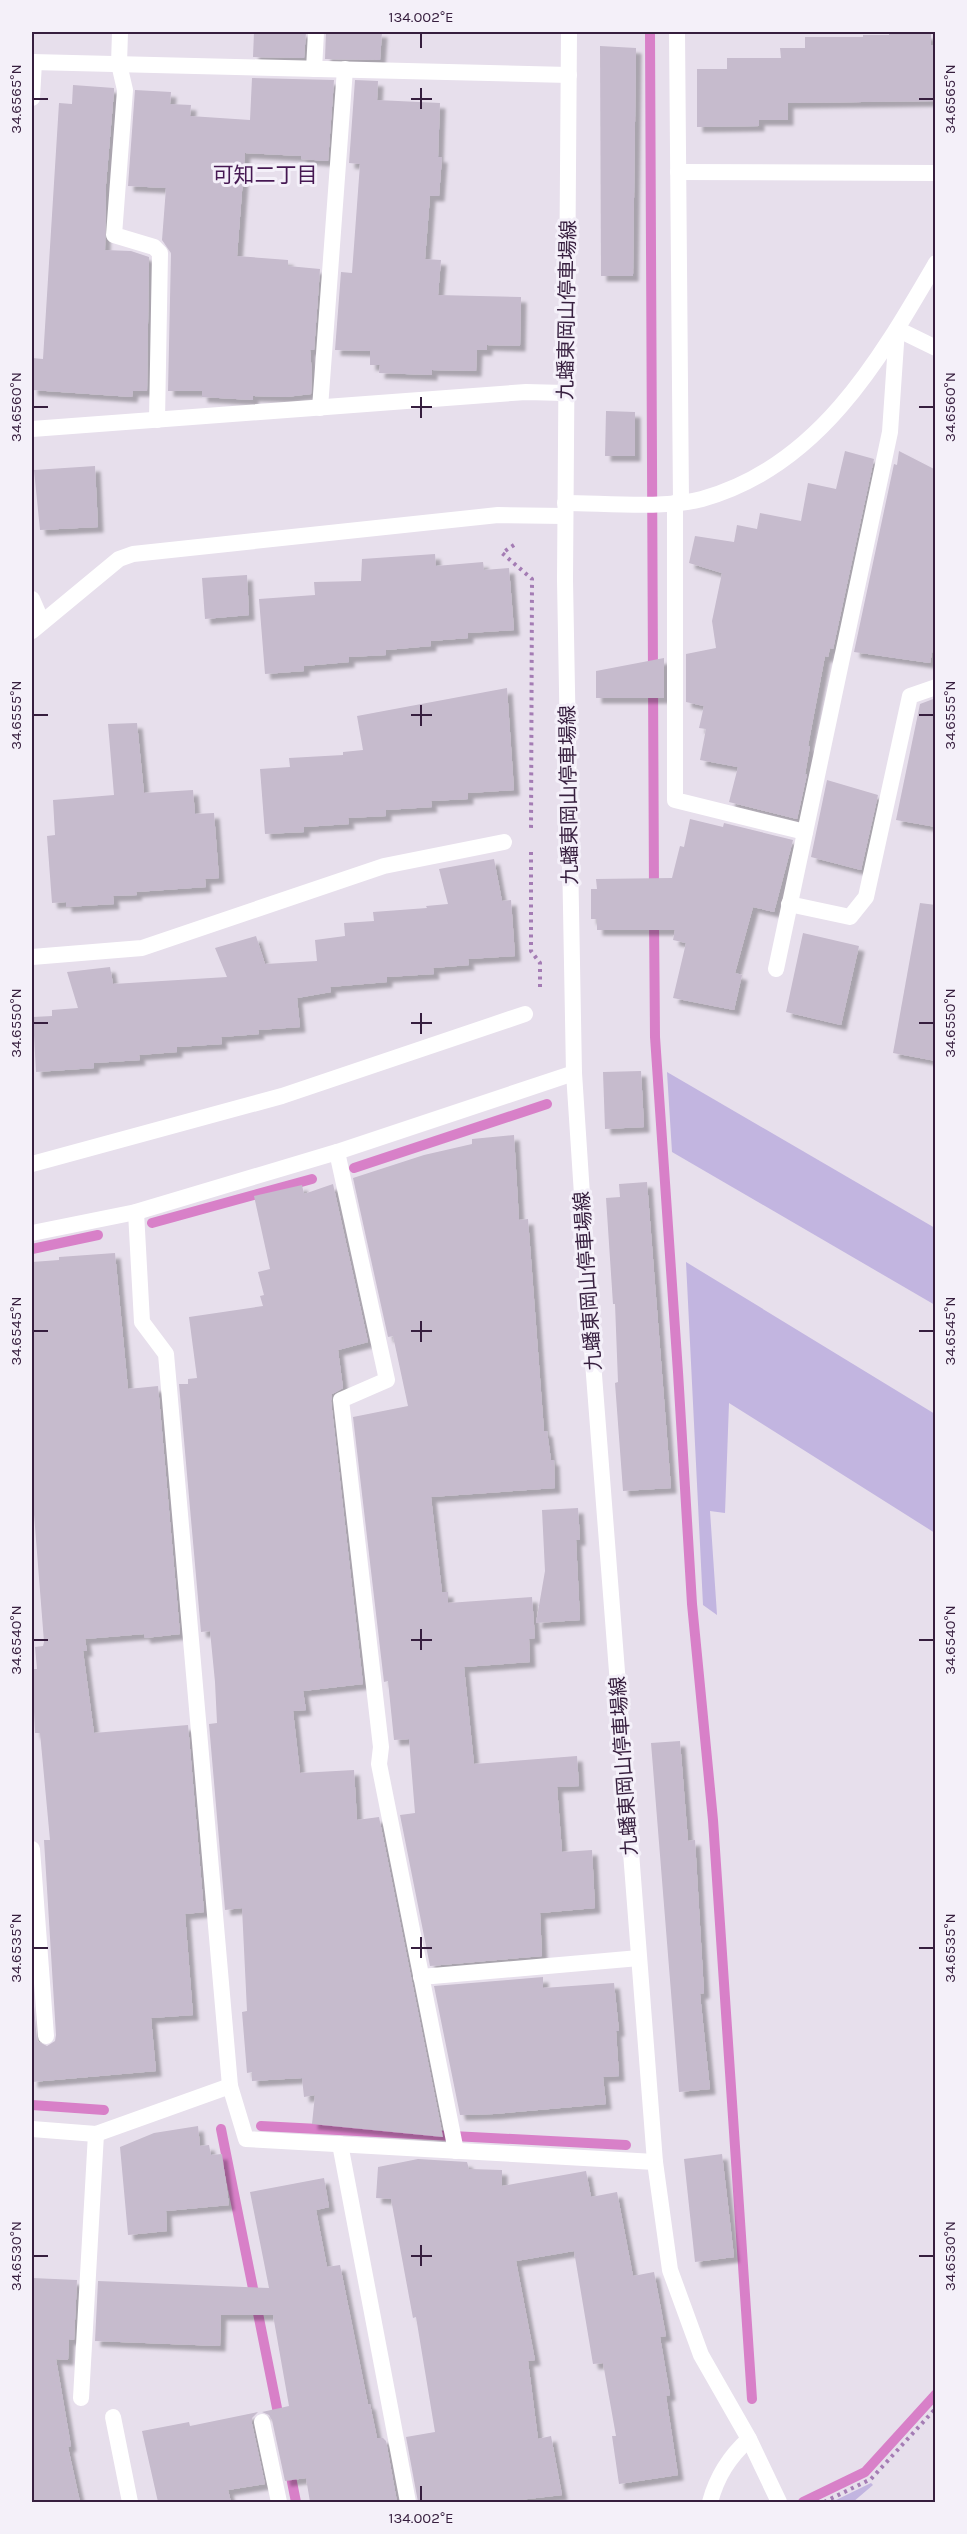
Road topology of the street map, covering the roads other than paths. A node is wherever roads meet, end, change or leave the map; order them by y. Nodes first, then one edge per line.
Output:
1 (120, 32) edge
2 (316, 32) edge
3 (569, 32) edge
4 (677, 32) edge
5 (33, 62) edge
6 (119, 64) junction
7 (314, 69) junction
8 (345, 69) junction
9 (569, 75) junction
10 (32, 98) edge
11 (678, 172) junction
12 (936, 173) edge
13 (936, 263) edge
14 (897, 329) junction
15 (936, 348) edge
16 (565, 393) junction
17 (320, 408) junction
18 (157, 420) junction
19 (32, 429) edge
20 (673, 503) junction
21 (565, 509) junction
22 (32, 599) edge
23 (37, 626) edge
24 (936, 687) edge
25 (805, 832) junction
26 (504, 842) dead end
27 (789, 904) junction
28 (32, 957) edge
29 (776, 969) dead end
30 (525, 1014) road end
31 (574, 1073) junction
32 (337, 1152) junction
33 (32, 1164) edge
34 (136, 1212) junction
35 (32, 1233) edge
36 (32, 1849) edge
37 (639, 1958) junction
38 (421, 1977) junction
39 (46, 2036) dead end
40 (230, 2086) junction
41 (32, 2129) edge
42 (96, 2134) junction
43 (454, 2140) junction
44 (340, 2144) junction
45 (654, 2162) junction
46 (81, 2398) dead end
47 (113, 2417) dead end
48 (262, 2422) dead end
49 (749, 2439) junction
50 (130, 2502) edge
51 (279, 2502) edge
52 (408, 2502) edge
53 (711, 2502) edge
54 (779, 2502) edge

1 - 6 street
2 - 7 street
3 - 9 street, 九蟠東岡山停車場線
4 - 11 street
5 - 6 street
5 - 10 street
6 - 7 street
6 - 18 street
7 - 8 street
8 - 9 street
8 - 17 street
9 - 16 street, 九蟠東岡山停車場線
11 - 12 street
11 - 20 street
13 - 14 street
14 - 15 street
14 - 20 street
14 - 25 street
16 - 17 street
16 - 21 street, 九蟠東岡山停車場線
17 - 18 street
18 - 19 street
20 - 21 street
20 - 25 street
21 - 23 street
21 - 31 street, 九蟠東岡山停車場線
22 - 23 street
24 - 27 street
25 - 27 street
26 - 28 street
27 - 29 street
30 - 33 street
31 - 32 street
31 - 37 street, 九蟠東岡山停車場線
32 - 34 street
32 - 38 street
34 - 35 street
34 - 40 street
36 - 39 street
37 - 38 street
37 - 45 street, 九蟠東岡山停車場線
38 - 43 street
40 - 42 street
40 - 44 street
41 - 42 street
42 - 46 street
43 - 44 street
43 - 45 street
44 - 52 street
45 - 49 street, 九蟠東岡山停車場線
47 - 50 street
48 - 51 street
49 - 53 street
49 - 54 street, 九蟠東岡山停車場線

